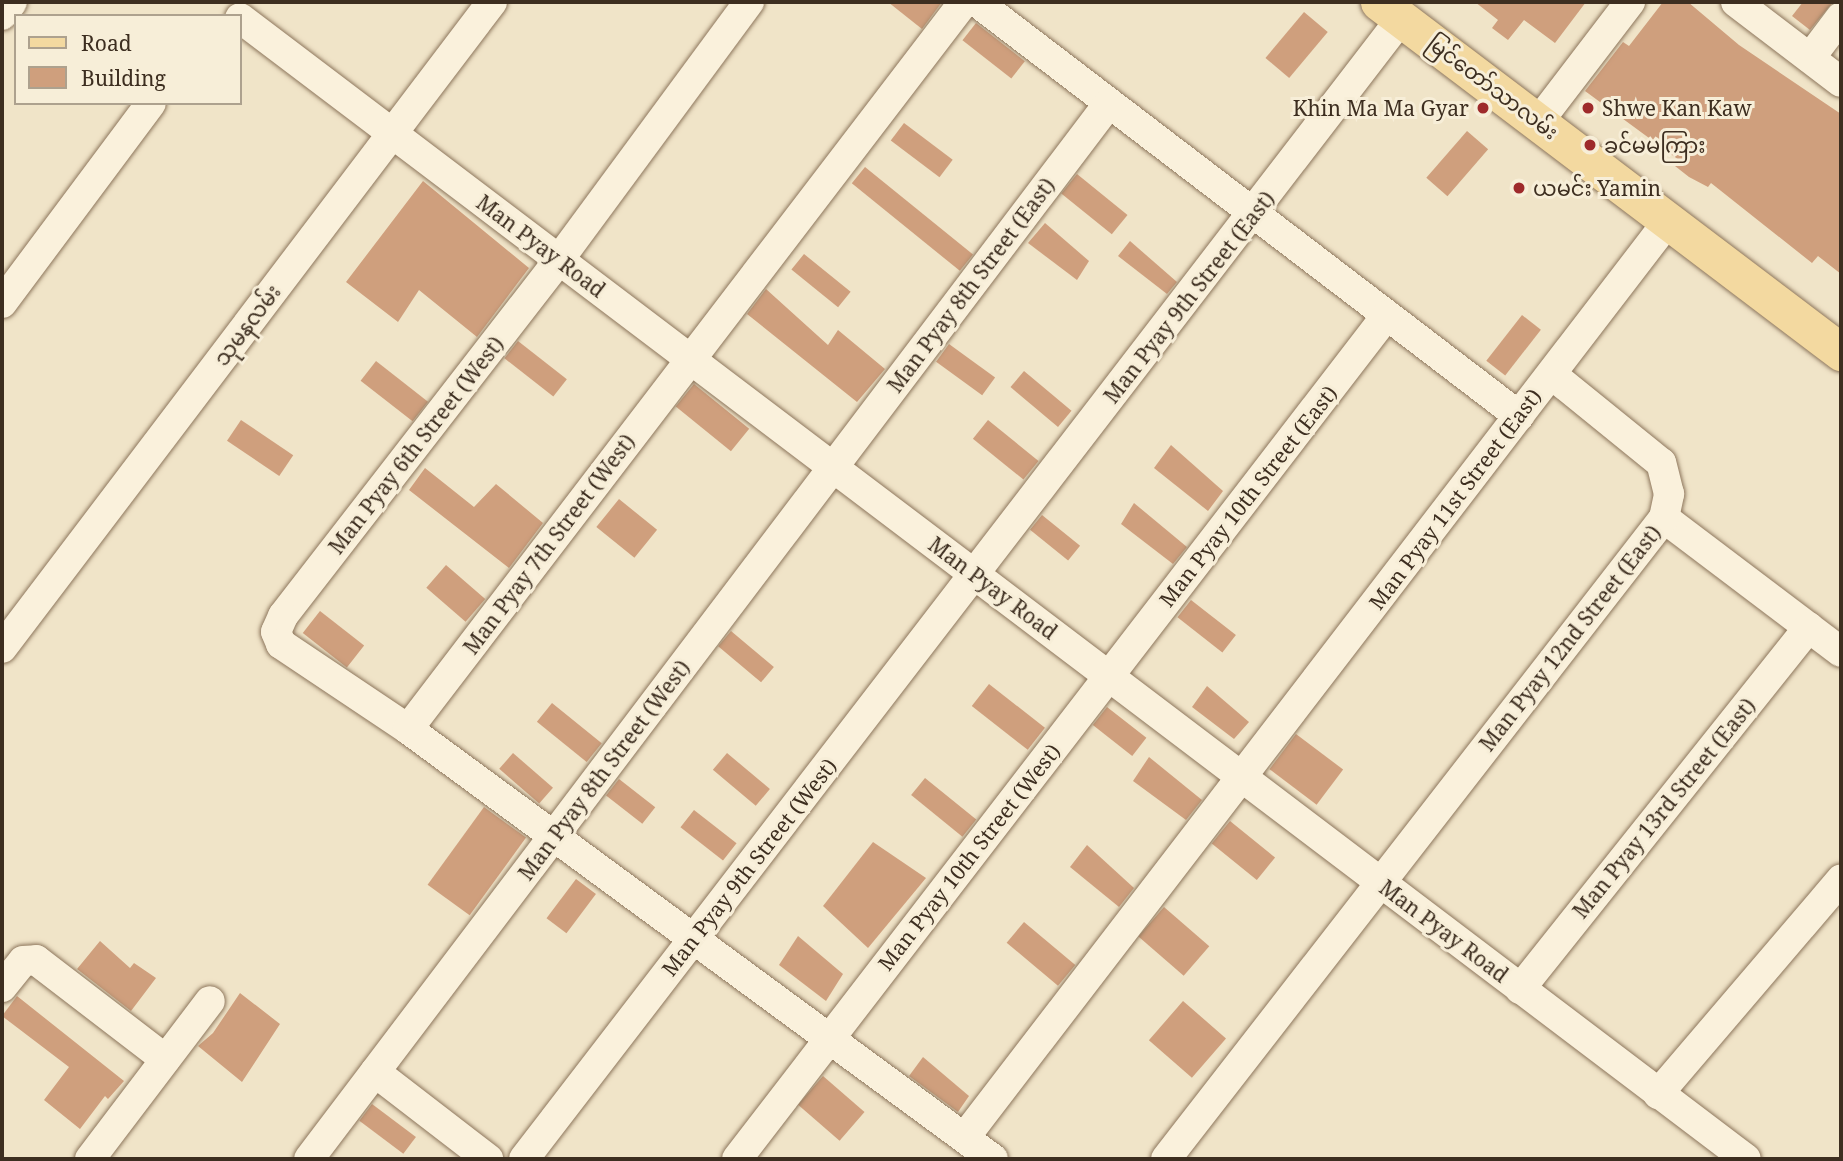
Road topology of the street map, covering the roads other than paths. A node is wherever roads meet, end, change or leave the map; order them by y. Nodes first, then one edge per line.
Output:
1 (12, 2) edge
2 (492, 2) edge
3 (749, 2) edge
4 (964, 2) edge
5 (977, 2) edge
6 (1630, 2) edge
7 (1736, 2) edge
8 (1390, 10) edge
9 (2, 15) edge
10 (1841, 18) edge
11 (242, 21) edge
12 (1810, 58) junction
13 (1841, 82) edge
14 (1109, 103) junction
15 (150, 105) edge
16 (1539, 121) junction
17 (391, 134) junction
18 (1254, 214) junction
19 (1669, 220) junction
20 (559, 260) junction
21 (2, 303) edge
22 (1387, 315) junction
23 (1841, 352) edge
24 (691, 359) junction
25 (1551, 374) junction
26 (1519, 416) junction
27 (833, 467) junction
28 (1664, 518) junction
29 (974, 574) junction
30 (1809, 627) junction
31 (6, 634) edge
32 (1841, 652) edge
33 (1109, 676) junction
34 (408, 729) junction
35 (1242, 777) junction
36 (553, 836) junction
37 (1841, 880) edge
38 (1378, 881) junction
39 (694, 939) junction
40 (2, 987) edge
41 (1520, 989) junction
42 (210, 1001) dead end
43 (830, 1038) junction
44 (165, 1059) junction
45 (375, 1072) junction
46 (1658, 1094) junction
47 (965, 1137) junction
48 (90, 1159) edge
49 (309, 1159) edge
50 (488, 1159) edge
51 (524, 1159) edge
52 (737, 1159) edge
53 (993, 1159) edge
54 (1166, 1159) edge
55 (1746, 1159) edge

1 - 9 street
2 - 17 street, သုမနလမ်း
3 - 20 street, Man Pyay 6th Street (West)
4 - 24 street, Man Pyay 7th Street (West)
5 - 14 street
6 - 16 street
7 - 12 street
8 - 16 main road, မြင်တော်သာလမ်း
8 - 18 street, Man Pyay 9th Street (East)
10 - 12 street
11 - 17 street, Man Pyay Road
12 - 13 street
14 - 18 street
14 - 27 street, Man Pyay 8th Street (East)
15 - 21 street
16 - 19 main road, မြင်တော်သာလမ်း
17 - 20 street, Man Pyay Road
17 - 31 street, သုမနလမ်း
18 - 22 street
18 - 29 street, Man Pyay 9th Street (East)
19 - 23 main road, မြင်တော်သာလမ်း
19 - 25 street, Man Pyay 11st Street (East)
20 - 24 street, Man Pyay Road
20 - 34 street, Man Pyay 6th Street (West)
22 - 26 street
22 - 33 street, Man Pyay 10th Street (East)
24 - 27 street, Man Pyay Road
24 - 34 street, Man Pyay 7th Street (West)
25 - 26 street, Man Pyay 11st Street (East)
25 - 28 street, Man Pyay 12nd Street (East)
26 - 35 street, Man Pyay 11st Street (East)
27 - 29 street, Man Pyay Road
27 - 36 street, Man Pyay 8th Street (West)
28 - 30 street
28 - 38 street, Man Pyay 12nd Street (East)
29 - 33 street, Man Pyay Road
29 - 39 street, Man Pyay 9th Street (West)
30 - 32 street
30 - 41 street, Man Pyay 13rd Street (East)
33 - 35 street, Man Pyay Road
33 - 43 street, Man Pyay 10th Street (West)
34 - 36 street
35 - 38 street, Man Pyay Road
35 - 47 street, Man Pyay 11st Street (East)
36 - 39 street
36 - 45 street, Man Pyay 8th Street (West)
37 - 46 street
38 - 41 street, Man Pyay Road
38 - 54 street, Man Pyay 12nd Street (East)
39 - 43 street
39 - 51 street, Man Pyay 9th Street (West)
40 - 44 street
41 - 46 street, Man Pyay Road
42 - 44 street
43 - 47 street
43 - 52 street, Man Pyay 10th Street (West)
44 - 48 street
45 - 49 street, Man Pyay 8th Street (West)
45 - 50 street
46 - 55 street, Man Pyay Road
47 - 53 street

